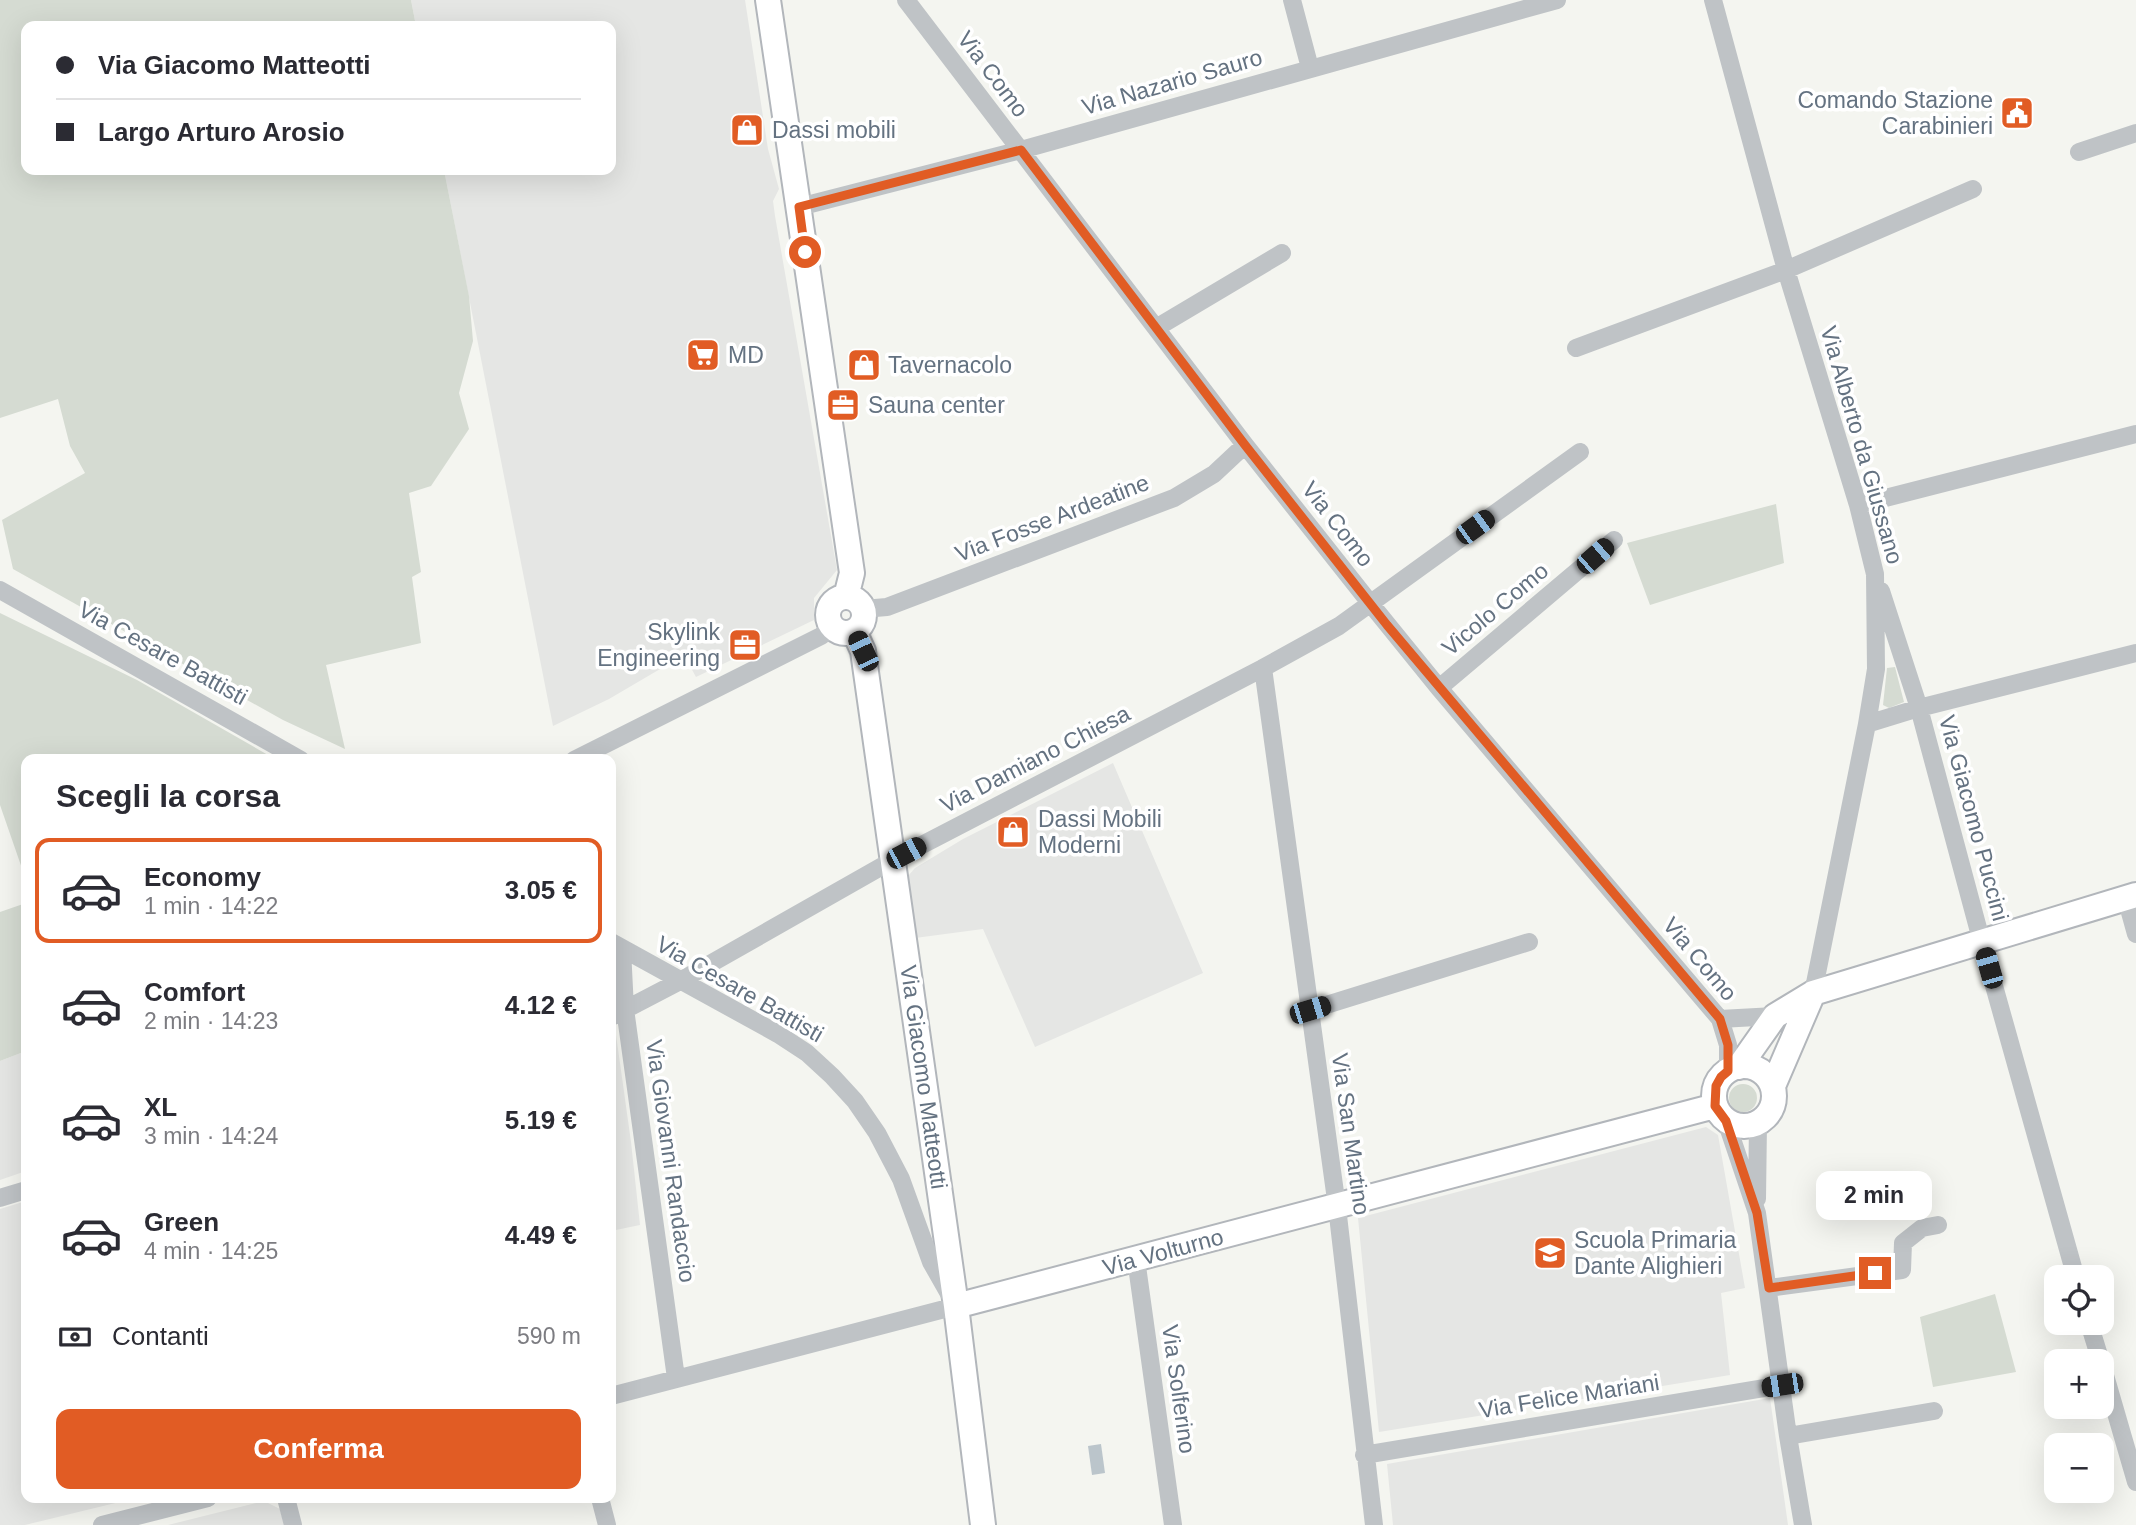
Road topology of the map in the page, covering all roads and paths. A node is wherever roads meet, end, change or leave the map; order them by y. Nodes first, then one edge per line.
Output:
1 (768, 0) edge
2 (906, 0) edge
3 (1292, 0) edge
4 (1557, 0) edge
5 (1713, 0) edge
6 (1310, 68) junction
7 (2136, 133) edge
8 (1021, 150) junction
9 (2079, 152) dead end
10 (1973, 189) dead end
11 (799, 207) junction
12 (1282, 253) dead end
13 (1786, 270) junction
14 (1156, 328) junction
15 (1576, 348) dead end
16 (2136, 434) edge
17 (1245, 445) junction
18 (1580, 452) dead end
19 (1858, 505) junction
20 (1614, 540) dead end
21 (1875, 574) junction
22 (0, 590) edge
23 (1370, 603) junction
24 (849, 616) junction
25 (2136, 653) edge
26 (1263, 668) junction
27 (1439, 688) junction
28 (1919, 708) junction
29 (1867, 724) junction
30 (290, 754) edge
31 (586, 754) edge
32 (893, 860) junction
33 (2131, 896) edge
34 (2136, 934) edge
35 (1529, 942) dead end
36 (1982, 943) junction
37 (616, 946) edge
38 (680, 981) junction
39 (1813, 993) junction
40 (1310, 1010) junction
41 (618, 1013) edge
42 (1775, 1016) junction
43 (1720, 1019) junction
44 (1734, 1069) junction
45 (1773, 1086) junction
46 (1721, 1113) junction
47 (1758, 1123) junction
48 (21, 1192) edge
49 (0, 1198) edge
50 (1337, 1207) junction
51 (1757, 1213) junction
52 (1938, 1225) dead end
53 (1136, 1259) junction
54 (2072, 1265) edge
55 (1769, 1288) junction
56 (956, 1306) junction
57 (676, 1378) junction
58 (1782, 1385) junction
59 (616, 1395) edge
60 (2114, 1407) edge
61 (1934, 1411) dead end
62 (1788, 1436) junction
63 (1364, 1455) junction
64 (2136, 1482) edge
65 (188, 1503) edge
66 (287, 1503) edge
67 (601, 1503) edge
68 (102, 1525) edge
69 (293, 1525) edge
70 (607, 1525) edge
71 (983, 1525) edge
72 (1173, 1525) edge
73 (1374, 1525) edge
74 (1803, 1525) edge

1 - 11 street, Via Giacomo Matteotti
2 - 8 street, Via Como
3 - 6 street
4 - 6 street, Via Nazario Sauro
5 - 13 street, Via Alberto da Giussano
6 - 8 street, Via Nazario Sauro
7 - 9 street
8 - 11 street, Via Nazario Sauro
8 - 14 street, Via Como
10 - 13 street
11 - 24 street, Via Giacomo Matteotti
12 - 14 street
13 - 15 street
13 - 19 street, Via Alberto da Giussano
14 - 17 street, Via Como
16 - 19 street
17 - 23 street, Via Como
17 - 24 street, Via Fosse Ardeatine
18 - 23 street, Via Damiano Chiesa
19 - 21 street, Via Alberto da Giussano
20 - 27 street, Vicolo Como
21 - 28 street, Via Giacomo Puccini
21 - 29 street, Via Alberto da Giussano
22 - 30 street, Via Cesare Battisti
23 - 26 street, Via Damiano Chiesa
23 - 27 street, Via Como
24 - 31 street
24 - 32 street, Via Giacomo Matteotti
25 - 28 street
26 - 32 street, Via Damiano Chiesa
26 - 40 street, Via San Martino
27 - 43 street, Via Como
28 - 29 street
28 - 36 street, Via Giacomo Puccini
29 - 39 street, Via Alberto da Giussano
32 - 38 street, Via Damiano Chiesa
32 - 56 street, Via Giacomo Matteotti
33 - 34 street
33 - 36 street
35 - 40 street
36 - 39 street
36 - 54 street, Via Giacomo Puccini
37 - 38 street, Via Cesare Battisti
37 - 41 street, Via Giovanni Randaccio
38 - 41 street, Via Damiano Chiesa
38 - 56 street, Via Cesare Battisti
39 - 42 street
39 - 45 street
40 - 50 street, Via San Martino
41 - 57 street, Via Giovanni Randaccio
42 - 43 street
42 - 44 street
43 - 44 street, Via Como
44 - 45 street
44 - 46 street
45 - 47 street
46 - 47 street
46 - 50 street, Via Volturno
46 - 51 street
47 - 51 street
48 - 49 street
50 - 53 street, Via Volturno
50 - 63 street, Via San Martino
51 - 55 street
52 - 55 street
53 - 56 street, Via Volturno
53 - 72 street, Via Solferino
55 - 58 street
56 - 57 street, Via Volturno
56 - 71 street, Via Giacomo Matteotti
57 - 59 street, Via Volturno
58 - 62 street
58 - 63 street, Via Felice Mariani
60 - 64 street
61 - 62 street
62 - 74 street
63 - 73 street, Via San Martino
65 - 68 street
66 - 69 street
67 - 70 street

